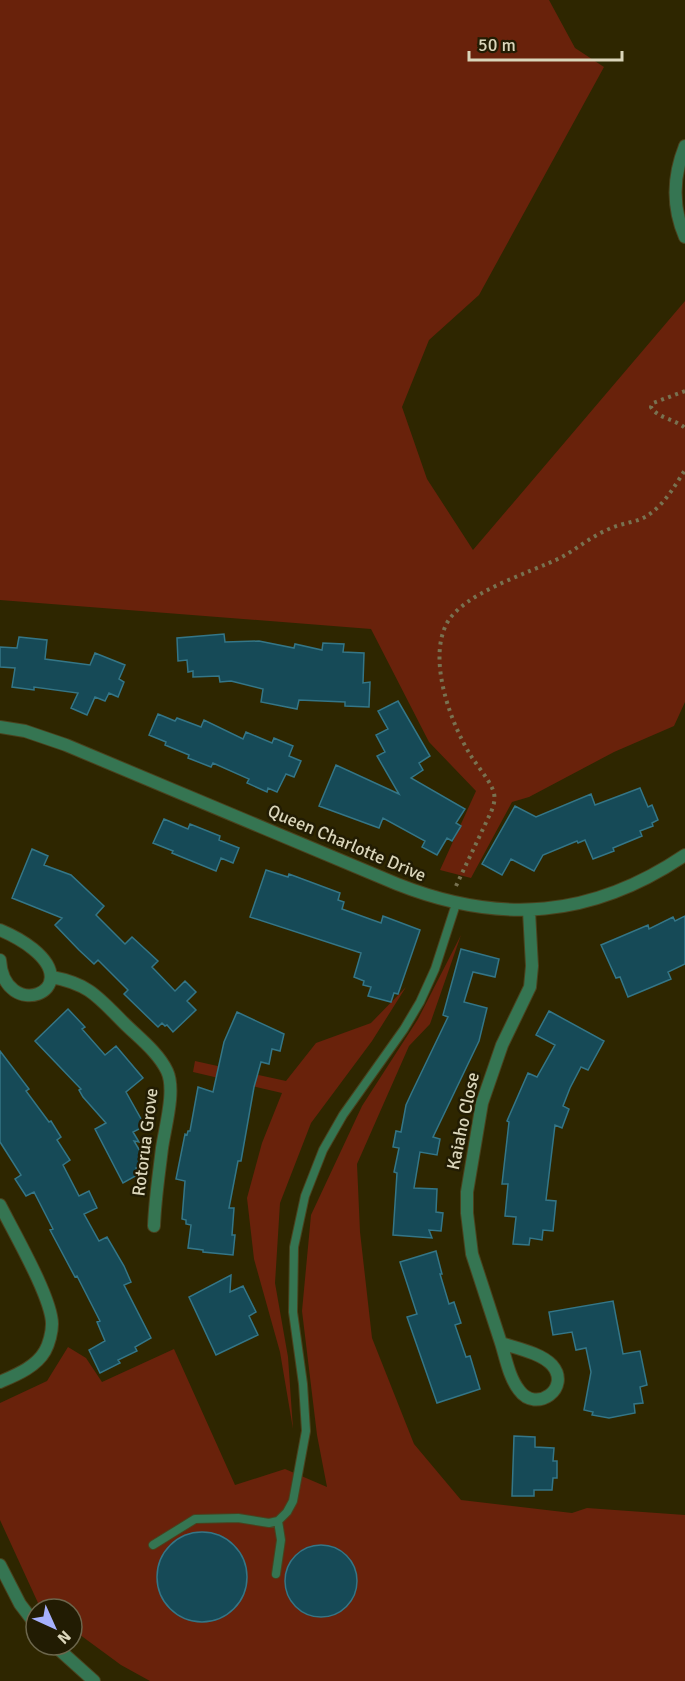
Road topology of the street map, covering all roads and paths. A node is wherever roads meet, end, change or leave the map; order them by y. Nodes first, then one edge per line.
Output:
1 (685, 146) edge
2 (685, 237) edge
3 (685, 391) edge
4 (685, 428) edge
5 (685, 470) edge
6 (0, 727) edge
7 (685, 855) edge
8 (454, 903) junction
9 (529, 910) junction
10 (1, 934) edge
11 (0, 960) edge
12 (52, 978) junction
13 (0, 1205) edge
14 (154, 1226) dead end
15 (501, 1343) junction
16 (0, 1382) edge
17 (278, 1521) junction
18 (153, 1545) dead end
19 (0, 1565) edge
20 (276, 1574) dead end
21 (24, 1609) edge
22 (67, 1657) edge
23 (94, 1681) edge

1 - 2 street
3 - 4 path
5 - 8 path
6 - 8 street, Queen Charlotte Drive
7 - 9 street, Queen Charlotte Drive
8 - 9 street, Queen Charlotte Drive
8 - 17 lane
9 - 15 street, Kaiaho Close
10 - 12 street
11 - 12 street
12 - 14 street, Rotorua Grove
13 - 16 street
15 - 15 street, Kaiaho Close
17 - 18 lane
17 - 20 lane
19 - 21 street
22 - 23 street

